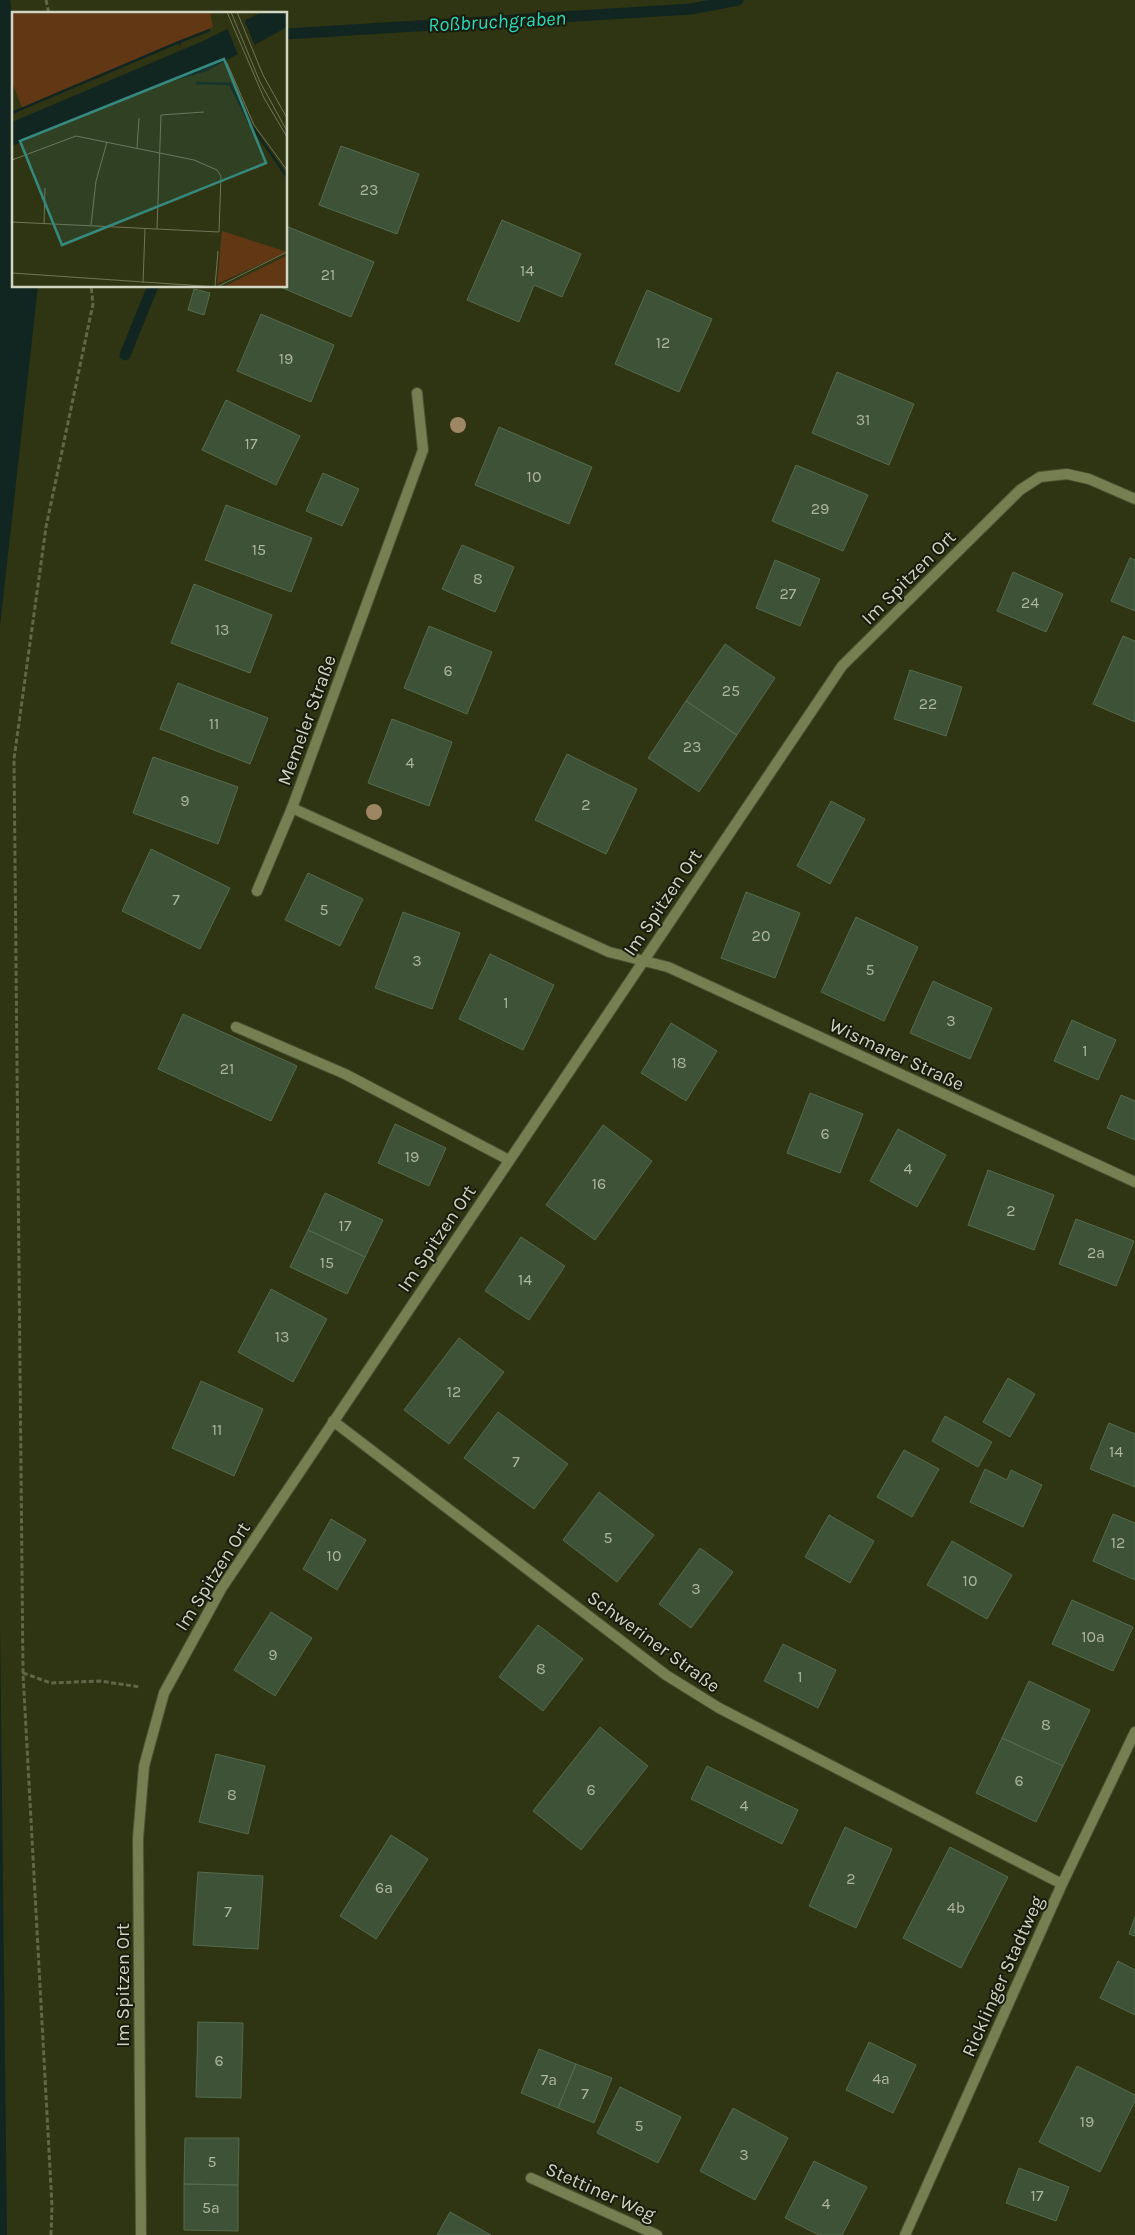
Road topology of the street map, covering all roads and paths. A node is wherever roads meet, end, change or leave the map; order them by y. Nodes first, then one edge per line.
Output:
1 (91, 288) edge
2 (417, 393) dead end
3 (1135, 499) edge
4 (292, 808) junction
5 (257, 891) dead end
6 (644, 961) junction
7 (236, 1027) dead end
8 (509, 1160) junction
9 (1135, 1182) edge
10 (334, 1422) junction
11 (23, 1673) junction
12 (143, 1687) dead end
13 (1135, 1732) edge
14 (1062, 1884) junction
15 (531, 2178) dead end
16 (51, 2235) edge
17 (141, 2235) edge
18 (657, 2235) edge
19 (904, 2235) edge

1 - 11 path
2 - 4 street, Memeler Straße
3 - 6 street, Im Spitzen Ort
4 - 5 street
4 - 6 street, Memeler Straße
6 - 8 street, Im Spitzen Ort
6 - 9 street, Wismarer Straße
7 - 8 street
8 - 10 street, Im Spitzen Ort
10 - 14 street, Schweriner Straße
10 - 17 street, Im Spitzen Ort
11 - 12 path
11 - 16 path
13 - 14 street, Ricklinger Stadtweg
14 - 19 street, Ricklinger Stadtweg
15 - 18 street, Stettiner Weg

